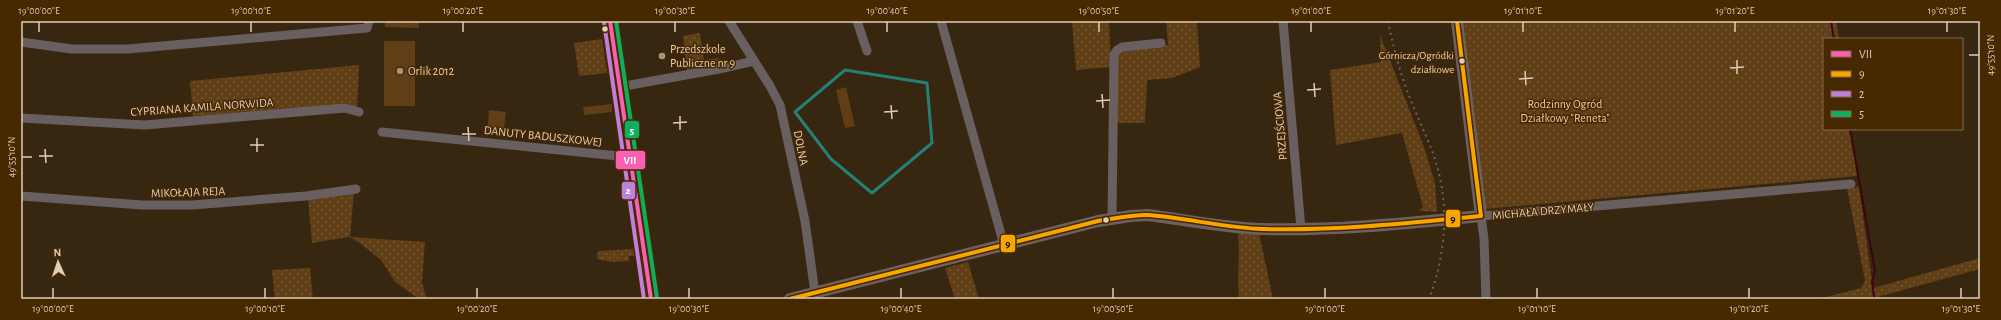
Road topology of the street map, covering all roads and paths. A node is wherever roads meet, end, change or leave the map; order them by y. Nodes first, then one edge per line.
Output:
1 (610, 21) edge
2 (729, 21) edge
3 (857, 21) edge
4 (941, 21) edge
5 (1283, 21) edge
6 (1457, 21) edge
7 (368, 25) edge
8 (21, 42) edge
9 (1162, 43) dead end
10 (867, 51) dead end
11 (754, 61) junction
12 (620, 87) junction
13 (359, 112) dead end
14 (21, 118) edge
15 (382, 132) dead end
16 (630, 156) junction
17 (1851, 184) dead end
18 (356, 189) dead end
19 (21, 196) edge
20 (1481, 216) junction
21 (1112, 218) junction
22 (1301, 229) junction
23 (1004, 245) junction
24 (815, 293) junction
25 (651, 299) edge
26 (790, 299) edge
27 (1486, 299) edge

1 - 12 street
2 - 11 street, DOLNA
3 - 10 street
4 - 23 street
5 - 22 street, PRZEJŚCIOWA
6 - 20 street
7 - 8 street
9 - 21 street
11 - 12 street
11 - 24 street, DOLNA
12 - 16 street
13 - 14 street, CYPRIANA KAMILA NORWIDA
15 - 16 street, DANUTY BADUSZKOWEJ
16 - 25 street
17 - 20 street, MICHAŁA DRZYMAŁY
18 - 19 street, MIKOŁAJA REJA
20 - 22 street, MICHAŁA DRZYMAŁY
20 - 27 street
21 - 22 street, MICHAŁA DRZYMAŁY
21 - 23 street, MICHAŁA DRZYMAŁY
23 - 24 street, MICHAŁA DRZYMAŁY
24 - 26 street, MICHAŁA DRZYMAŁY

